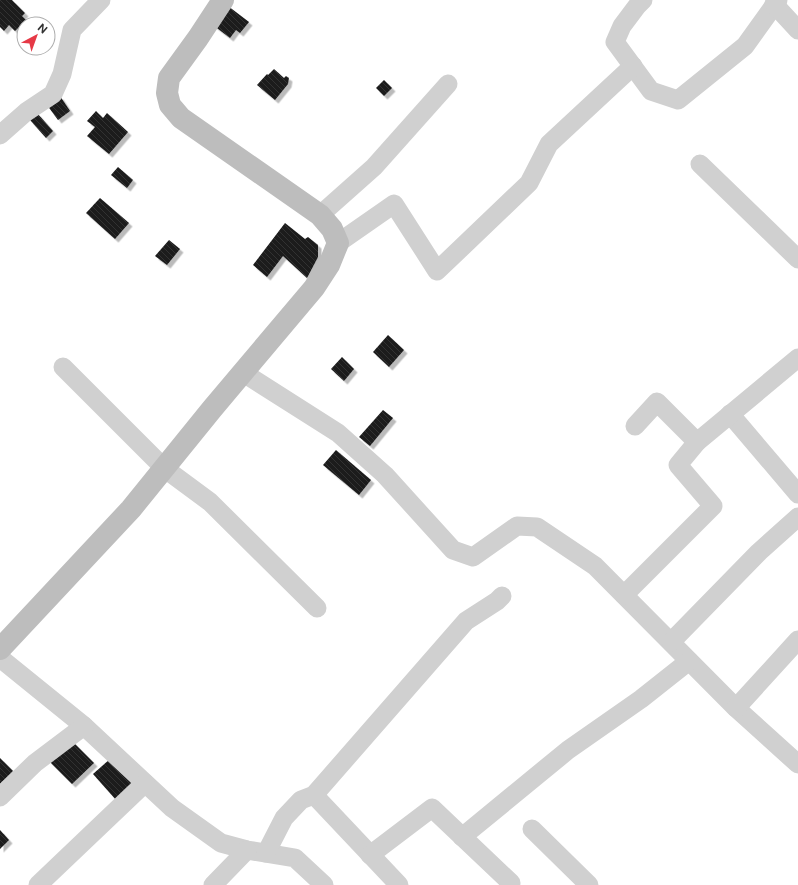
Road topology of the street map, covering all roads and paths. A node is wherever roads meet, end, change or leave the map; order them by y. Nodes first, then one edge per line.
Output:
1 (101, 0) edge
2 (223, 0) edge
3 (643, 0) edge
4 (776, 2) edge
5 (798, 30) edge
6 (633, 66) junction
7 (448, 84) dead end
8 (0, 136) edge
9 (700, 164) dead end
10 (320, 214) junction
11 (338, 243) junction
12 (798, 259) edge
13 (798, 358) edge
14 (63, 367) dead end
15 (242, 372) junction
16 (730, 414) junction
17 (635, 426) dead end
18 (697, 442) junction
19 (164, 468) junction
20 (798, 494) edge
21 (798, 517) edge
22 (624, 595) junction
23 (502, 596) dead end
24 (317, 608) dead end
25 (798, 640) edge
26 (671, 642) junction
27 (0, 649) edge
28 (0, 658) edge
29 (689, 660) junction
30 (736, 708) junction
31 (84, 726) junction
32 (796, 759) edge
33 (145, 783) junction
34 (314, 795) junction
35 (0, 796) edge
36 (532, 829) dead end
37 (462, 836) junction
38 (247, 850) junction
39 (266, 853) junction
40 (370, 855) junction
41 (511, 883) dead end
42 (38, 885) edge
43 (213, 885) edge
44 (324, 885) edge
45 (399, 885) edge
46 (590, 885) edge

1 - 8 street
2 - 10 street
3 - 6 street
4 - 5 street
4 - 6 street
6 - 11 street
7 - 10 street
9 - 12 street
10 - 11 street
11 - 15 street
13 - 16 street
14 - 19 street
15 - 19 street
15 - 22 street
16 - 18 street
16 - 20 street
17 - 18 street
18 - 22 street
19 - 24 street
19 - 27 street
21 - 26 street
22 - 26 street
23 - 34 street
25 - 30 street
26 - 29 street
28 - 31 street
29 - 30 street
29 - 37 street
30 - 32 street
31 - 33 street
31 - 35 street
33 - 38 street
33 - 42 street
34 - 39 street
34 - 40 street
36 - 46 street
37 - 40 street
37 - 41 street
38 - 39 street
38 - 43 street
39 - 44 street
40 - 45 street

